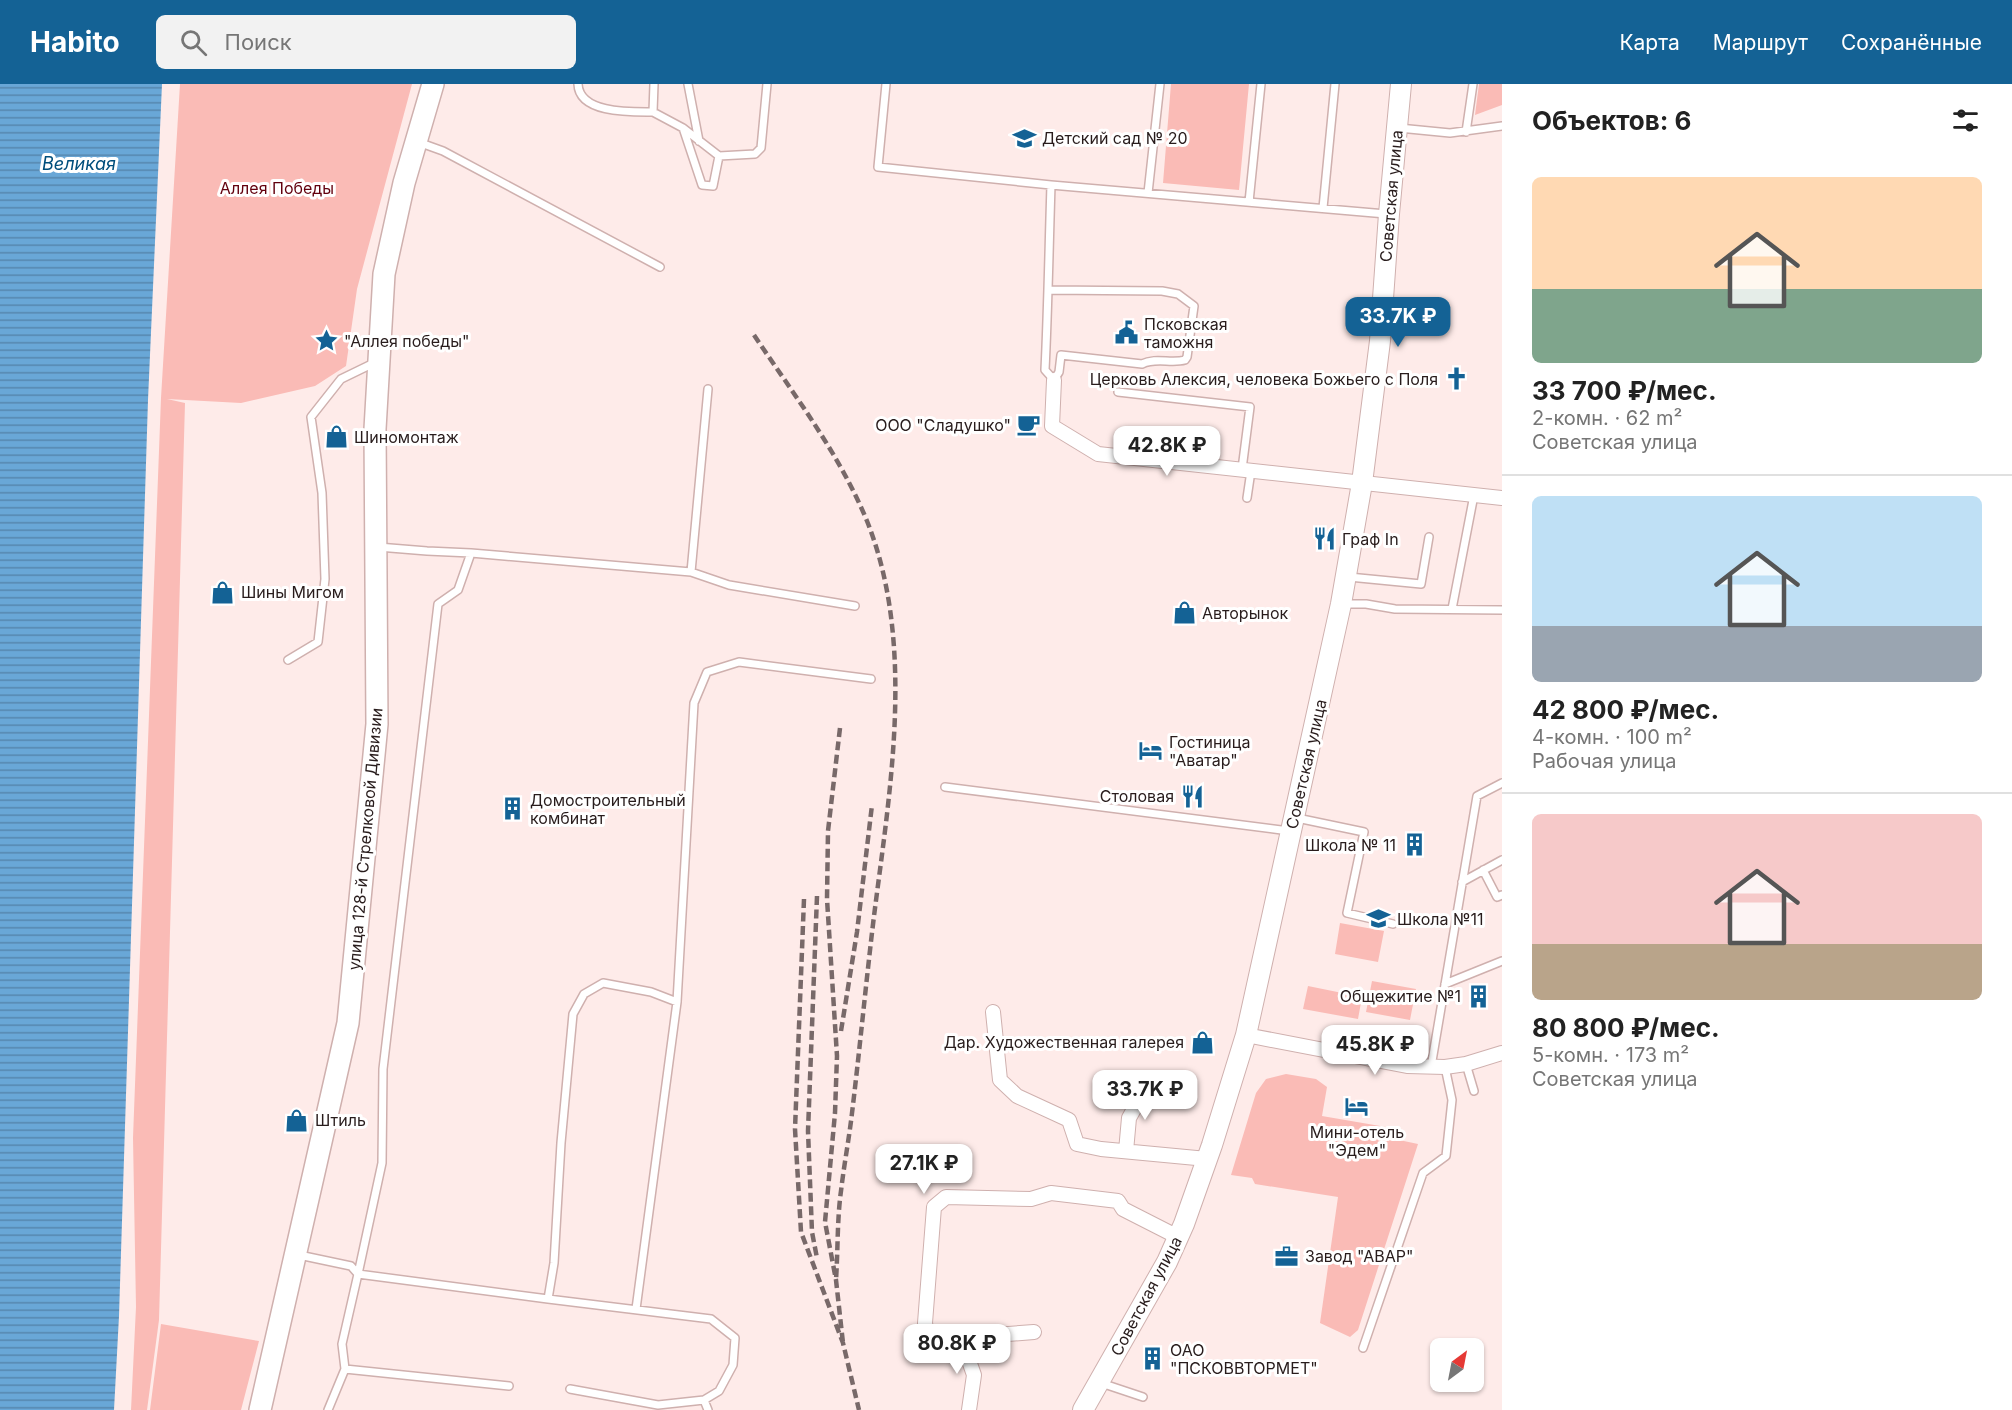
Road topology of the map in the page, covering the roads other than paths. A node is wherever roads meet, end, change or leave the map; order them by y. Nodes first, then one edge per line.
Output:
1 (433, 84) edge
2 (578, 84) edge
3 (654, 84) edge
4 (688, 84) edge
5 (767, 84) edge
6 (886, 84) edge
7 (1160, 84) edge
8 (1261, 84) edge
9 (1335, 84) edge
10 (1401, 84) edge
11 (1473, 84) edge
12 (653, 112) junction
13 (1502, 126) edge
14 (683, 128) junction
15 (1396, 128) junction
16 (1466, 132) junction
17 (416, 141) junction
18 (699, 141) junction
19 (719, 156) junction
20 (1051, 185) junction
21 (1148, 193) junction
22 (1249, 202) junction
23 (1323, 208) junction
24 (1389, 214) junction
25 (660, 267) dead end
26 (1048, 290) junction
27 (378, 361) junction
28 (1054, 380) junction
29 (708, 389) dead end
30 (1118, 392) dead end
31 (1246, 470) junction
32 (1362, 483) junction
33 (1474, 495) junction
34 (1247, 498) dead end
35 (1502, 498) edge
36 (1428, 537) dead end
37 (376, 546) junction
38 (471, 553) junction
39 (691, 572) junction
40 (1346, 577) junction
41 (1341, 604) junction
42 (855, 606) dead end
43 (1452, 609) junction
44 (1502, 610) edge
45 (288, 660) dead end
46 (871, 679) dead end
47 (1502, 783) edge
48 (945, 787) dead end
49 (1293, 824) junction
50 (1502, 860) edge
51 (1484, 870) junction
52 (1462, 882) junction
53 (1502, 895) edge
54 (1393, 924) dead end
55 (1502, 961) edge
56 (1445, 984) junction
57 (677, 1002) junction
58 (993, 1012) dead end
59 (1246, 1035) junction
60 (1502, 1053) edge
61 (1466, 1064) junction
62 (1431, 1067) junction
63 (1445, 1067) junction
64 (1148, 1084) dead end
65 (1474, 1091) dead end
66 (1126, 1151) junction
67 (1207, 1159) junction
68 (1178, 1237) junction
69 (297, 1254) junction
70 (358, 1274) junction
71 (548, 1299) junction
72 (636, 1309) junction
73 (1034, 1332) dead end
74 (961, 1338) junction
75 (1363, 1348) dead end
76 (345, 1369) junction
77 (1098, 1383) junction
78 (509, 1386) dead end
79 (570, 1389) dead end
80 (1143, 1397) dead end
81 (704, 1400) junction
82 (658, 1408) edge
83 (260, 1410) edge
84 (328, 1410) edge
85 (708, 1410) edge
86 (969, 1410) edge
87 (1083, 1410) edge

1 - 17 main road, улица 128-й Стрелковой Дивизии
2 - 12 lane
3 - 12 lane
4 - 18 lane
5 - 19 lane
6 - 20 lane
7 - 21 lane
8 - 22 lane
9 - 23 lane
10 - 15 street, Советская улица
11 - 16 lane
12 - 14 lane
13 - 16 lane
14 - 18 lane
14 - 19 lane
15 - 16 lane
15 - 24 street, Советская улица
17 - 25 lane
17 - 27 main road, улица 128-й Стрелковой Дивизии
18 - 19 lane
20 - 21 lane
20 - 26 lane
21 - 22 lane
22 - 23 lane
23 - 24 lane
24 - 32 street, Советская улица
26 - 28 lane
26 - 28 lane
27 - 37 main road, улица 128-й Стрелковой Дивизии
27 - 45 lane
28 - 31 street
29 - 39 lane
30 - 31 lane
31 - 32 street
31 - 34 lane
32 - 33 street
32 - 40 street, Советская улица
33 - 35 street
33 - 43 lane
36 - 40 lane
37 - 38 lane
37 - 69 main road, улица 128-й Стрелковой Дивизии
38 - 39 lane
38 - 70 lane
39 - 42 lane
40 - 41 street, Советская улица
41 - 43 lane
41 - 49 street, Советская улица
43 - 44 lane
46 - 57 lane
47 - 52 lane
48 - 49 lane
49 - 54 lane
49 - 59 street, Советская улица
50 - 51 lane
51 - 52 lane
51 - 53 lane
52 - 56 lane
55 - 56 lane
56 - 62 lane
57 - 71 lane
57 - 72 lane
58 - 66 street
59 - 62 street
59 - 67 street, Советская улица
60 - 61 street
61 - 63 street
61 - 65 lane
62 - 63 street
63 - 75 lane
64 - 66 street
66 - 67 street
67 - 68 street, Советская улица
68 - 74 street
68 - 77 street, Советская улица
69 - 70 lane
69 - 83 main road, улица 128-й Стрелковой Дивизии
70 - 71 lane
70 - 76 lane
71 - 72 lane
72 - 81 lane
73 - 74 street
74 - 86 street
76 - 78 lane
76 - 84 lane
77 - 80 lane
77 - 87 street, Советская улица
79 - 82 lane
81 - 82 lane
81 - 85 lane

